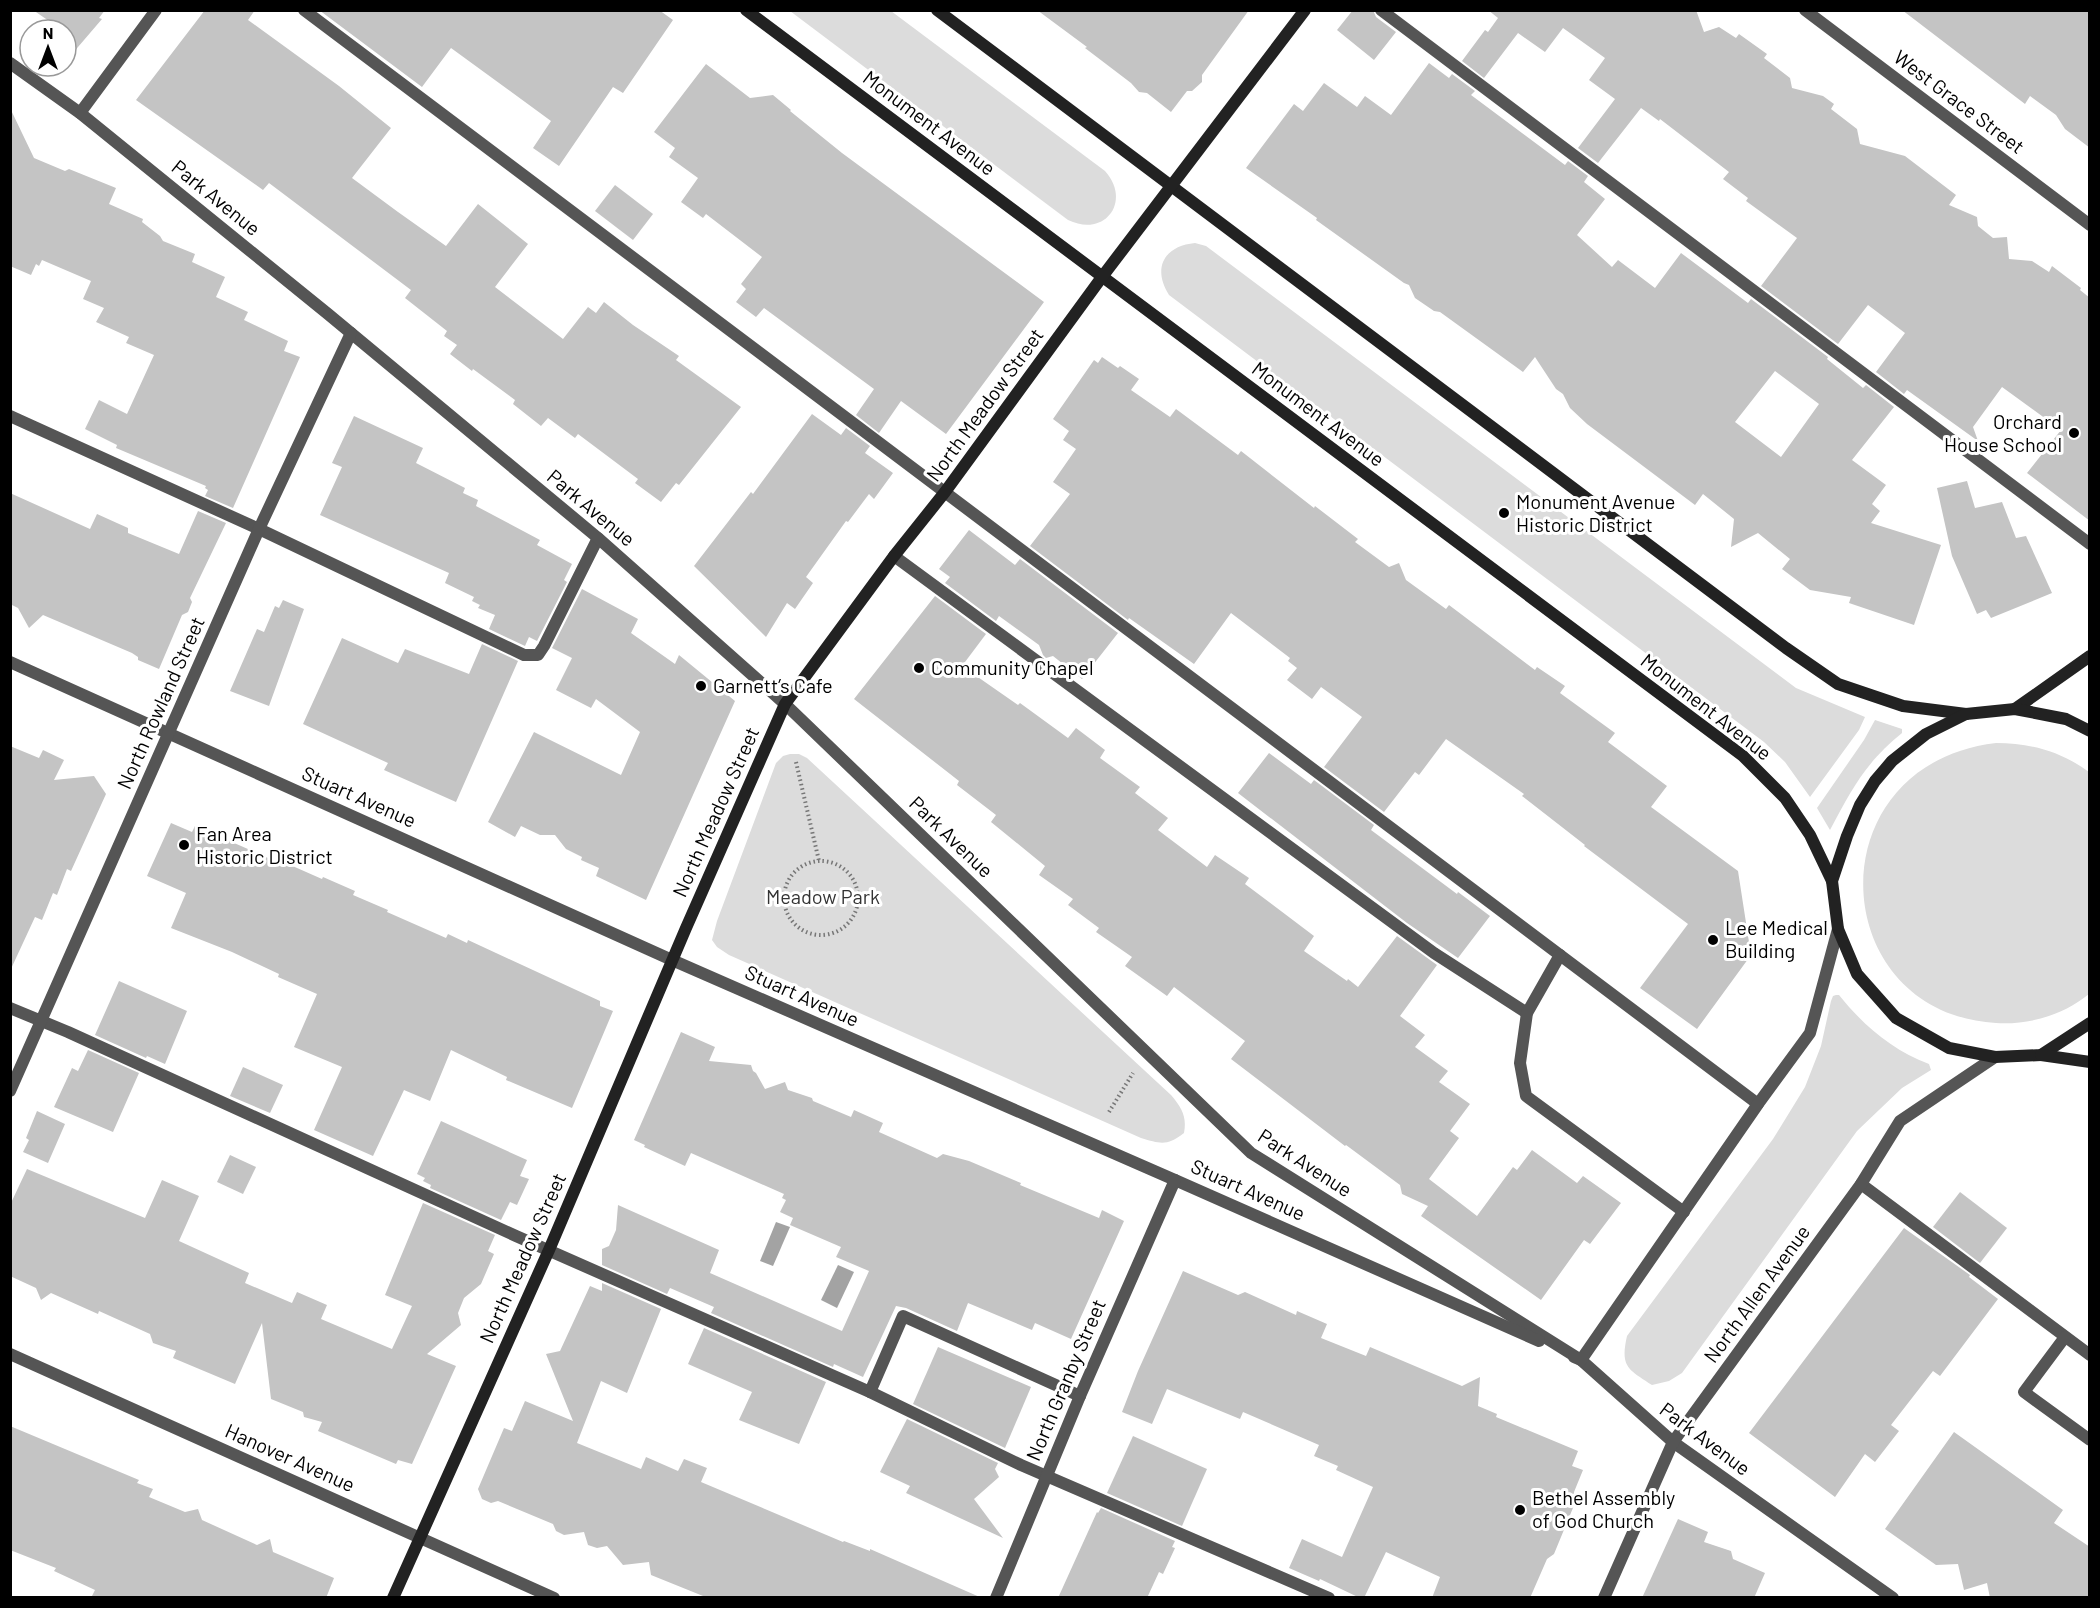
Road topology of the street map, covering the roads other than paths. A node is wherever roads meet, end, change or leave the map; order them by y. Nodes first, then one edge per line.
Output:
1 (156, 10) edge
2 (304, 10) edge
3 (746, 10) edge
4 (937, 10) edge
5 (1305, 10) edge
6 (1381, 10) edge
7 (1805, 10) edge
8 (10, 63) edge
9 (80, 113) junction
10 (1170, 186) junction
11 (2090, 225) edge
12 (1102, 277) junction
13 (351, 333) junction
14 (10, 416) edge
15 (945, 492) junction
16 (259, 530) junction
17 (598, 538) junction
18 (2090, 544) edge
19 (894, 556) junction
20 (2090, 656) edge
21 (10, 662) edge
22 (785, 704) junction
23 (2015, 709) junction
24 (1966, 714) junction
25 (2090, 731) edge
26 (169, 732) junction
27 (1832, 881) junction
28 (1838, 929) junction
29 (1560, 955) junction
30 (672, 960) junction
31 (10, 1008) edge
32 (1527, 1013) junction
33 (42, 1021) junction
34 (2090, 1023) edge
35 (2041, 1055) junction
36 (1995, 1057) junction
37 (2090, 1062) edge
38 (10, 1090) edge
39 (1758, 1104) junction
40 (1175, 1180) junction
41 (1862, 1184) junction
42 (1684, 1212) junction
43 (549, 1250) junction
44 (2065, 1337) junction
45 (10, 1354) edge
46 (2090, 1355) edge
47 (1581, 1360) junction
48 (870, 1392) junction
49 (1080, 1396) junction
50 (2090, 1440) edge
51 (1672, 1442) junction
52 (1047, 1474) junction
53 (421, 1538) junction
54 (393, 1598) edge
55 (554, 1598) edge
56 (996, 1598) edge
57 (1329, 1598) edge
58 (1604, 1598) edge
59 (1893, 1598) edge

1 - 9 street
2 - 15 street
3 - 12 street, Monument Avenue
4 - 10 street
5 - 10 street, North Meadow Street
6 - 18 street
7 - 11 street, West Grace Street
8 - 9 street, Park Avenue
9 - 13 street, Park Avenue
10 - 12 street, North Meadow Street
10 - 24 street
12 - 15 street, North Meadow Street
12 - 27 street, Monument Avenue
13 - 16 street, North Rowland Street
13 - 17 street, Park Avenue
14 - 16 street
15 - 19 street, North Meadow Street
15 - 29 street
16 - 17 street
16 - 26 street, North Rowland Street
17 - 22 street, Park Avenue
19 - 22 street, North Meadow Street
19 - 32 street
20 - 23 street
21 - 26 street, Stuart Avenue
22 - 30 street, North Meadow Street
22 - 47 street, Park Avenue
23 - 24 street
23 - 25 street
24 - 27 street
26 - 30 street, Stuart Avenue
26 - 33 street, North Rowland Street
27 - 28 street
28 - 36 street
28 - 39 street
29 - 32 street
29 - 39 street
30 - 40 street, Stuart Avenue
30 - 43 street, North Meadow Street
31 - 33 street
32 - 42 street
33 - 38 street, North Rowland Street
33 - 43 street
34 - 35 street
35 - 36 street
35 - 37 street
36 - 41 street, North Allen Avenue
39 - 42 street
40 - 47 street, Stuart Avenue
40 - 49 street, North Granby Street
41 - 44 street
41 - 51 street, North Allen Avenue
42 - 47 street
43 - 48 street
43 - 53 street, North Meadow Street
44 - 46 street
44 - 50 street
45 - 53 street, Hanover Avenue
47 - 51 street, Park Avenue
48 - 49 street
48 - 52 street
49 - 52 street, North Granby Street
51 - 58 street, North Allen Avenue
51 - 59 street, Park Avenue
52 - 56 street, North Granby Street
52 - 57 street
53 - 54 street, North Meadow Street
53 - 55 street, Hanover Avenue

